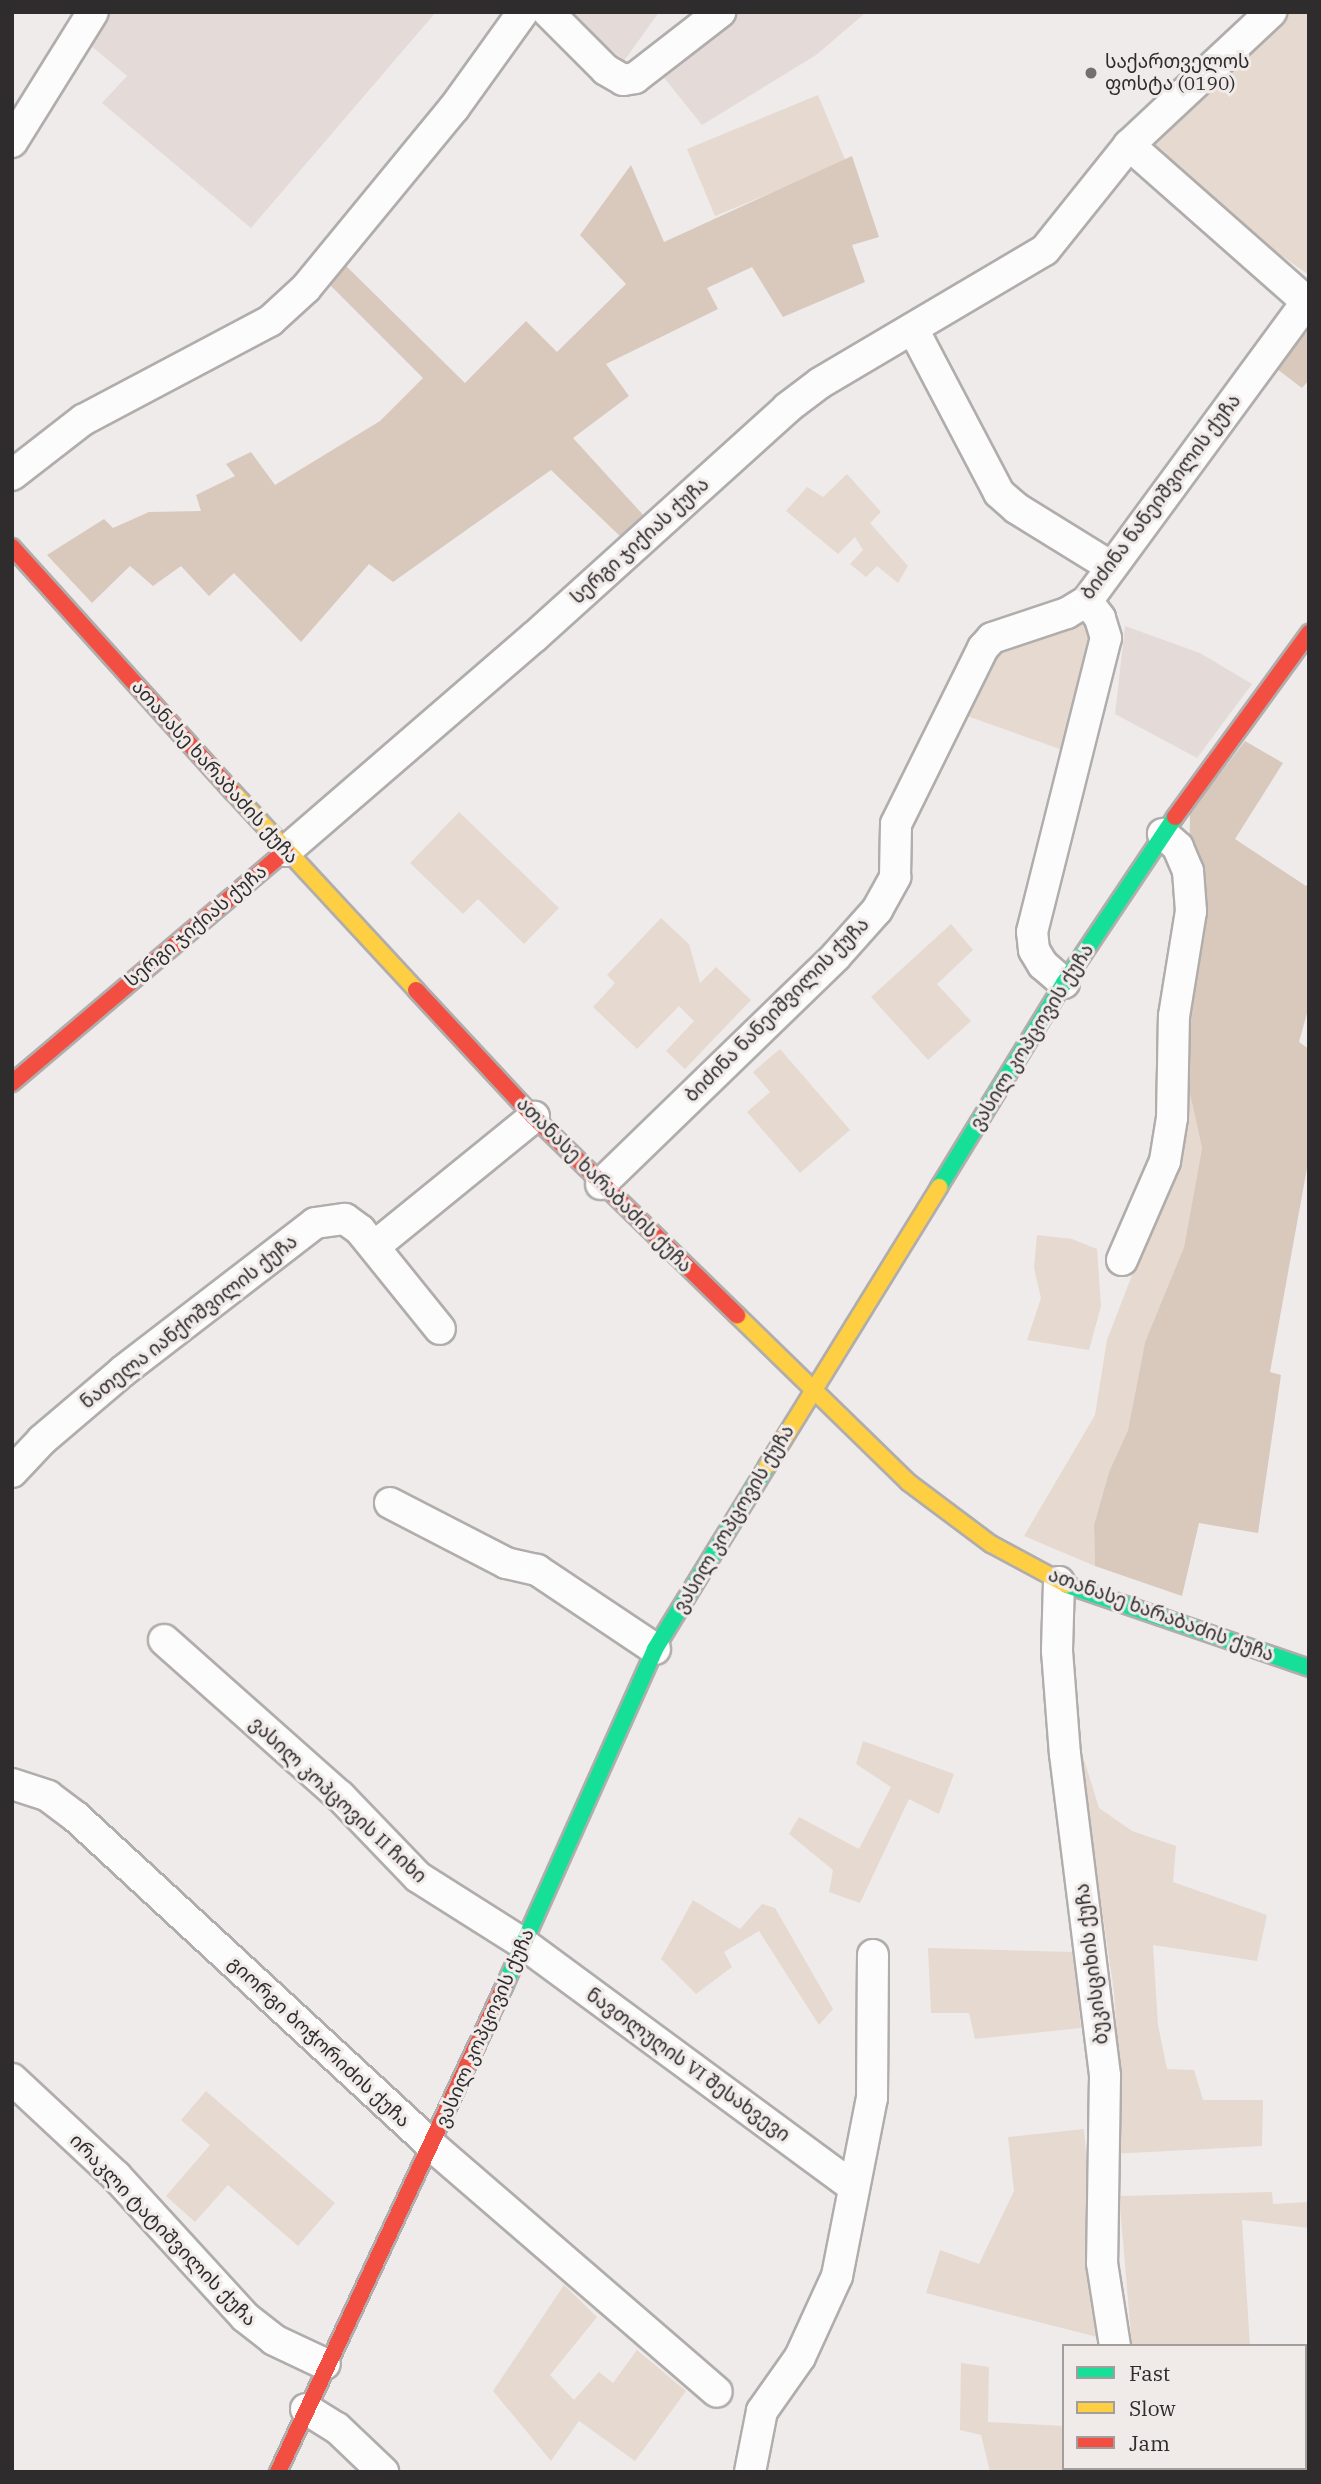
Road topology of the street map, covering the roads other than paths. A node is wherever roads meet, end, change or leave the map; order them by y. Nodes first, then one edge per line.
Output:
1 (93, 12) edge
2 (523, 12) edge
3 (548, 12) edge
4 (720, 12) edge
5 (1270, 12) edge
6 (21, 110) edge
7 (12, 142) edge
8 (1129, 145) junction
9 (1308, 300) edge
10 (913, 329) junction
11 (12, 475) edge
12 (12, 547) edge
13 (1110, 566) junction
14 (1087, 601) junction
15 (1309, 633) edge
16 (1163, 834) junction
17 (286, 851) junction
18 (1064, 983) junction
19 (12, 1083) edge
20 (534, 1117) junction
21 (601, 1184) junction
22 (375, 1246) junction
23 (1122, 1260) dead end
24 (440, 1329) dead end
25 (813, 1391) junction
26 (12, 1472) edge
27 (390, 1503) dead end
28 (1059, 1582) junction
29 (164, 1640) dead end
30 (655, 1649) junction
31 (1309, 1668) edge
32 (12, 1784) edge
33 (524, 1944) junction
34 (873, 1955) dead end
35 (12, 2080) edge
36 (432, 2146) junction
37 (852, 2186) junction
38 (1115, 2344) edge
39 (325, 2364) junction
40 (717, 2392) dead end
41 (306, 2409) junction
42 (278, 2472) edge
43 (383, 2472) edge
44 (750, 2472) edge

1 - 6 street
2 - 11 street
3 - 4 street
5 - 8 street, სერგი ჯიქიას ქუჩა
6 - 7 street
8 - 9 street
8 - 10 street, სერგი ჯიქიას ქუჩა
9 - 13 street, ბიძინა ნანეიშვილის ქუჩა
10 - 13 street
10 - 17 street, სერგი ჯიქიას ქუჩა
12 - 17 street, ათანასე ხარაბაძის ქუჩა
13 - 14 street, ბიძინა ნანეიშვილის ქუჩა
14 - 18 street
14 - 21 street, ბიძინა ნანეიშვილის ქუჩა
15 - 16 street, ვასილ კოპცოვის ქუჩა
16 - 18 street, ვასილ კოპცოვის ქუჩა
16 - 23 street
17 - 19 street, სერგი ჯიქიას ქუჩა
17 - 20 street, ათანასე ხარაბაძის ქუჩა
18 - 25 street, ვასილ კოპცოვის ქუჩა
20 - 21 street, ათანასე ხარაბაძის ქუჩა
20 - 22 street
21 - 25 street, ათანასე ხარაბაძის ქუჩა
22 - 24 street, ნათელა იანქოშვილის ქუჩა
22 - 26 street, ნათელა იანქოშვილის ქუჩა
25 - 28 street, ათანასე ხარაბაძის ქუჩა
25 - 30 street, ვასილ კოპცოვის ქუჩა
27 - 30 street
28 - 31 street, ათანასე ხარაბაძის ქუჩა
28 - 38 street, ბუკისციხის ქუჩა
29 - 33 street, ვასილ კოპცოვის II ჩიხი
30 - 33 street, ვასილ კოპცოვის ქუჩა
32 - 36 street, გიორგი ბოჭორიძის ქუჩა
33 - 36 street, ვასილ კოპცოვის ქუჩა
33 - 37 street, ნავთლუღის VI შესახვევი
34 - 37 street
35 - 39 street, ირაკლი ტატიშვილის ქუჩა
36 - 39 street, ვასილ კოპცოვის ქუჩა
36 - 40 street, გიორგი ბოჭორიძის ქუჩა
37 - 44 street
39 - 41 street, ვასილ კოპცოვის ქუჩა
41 - 42 street, ვასილ კოპცოვის ქუჩა
41 - 43 street

